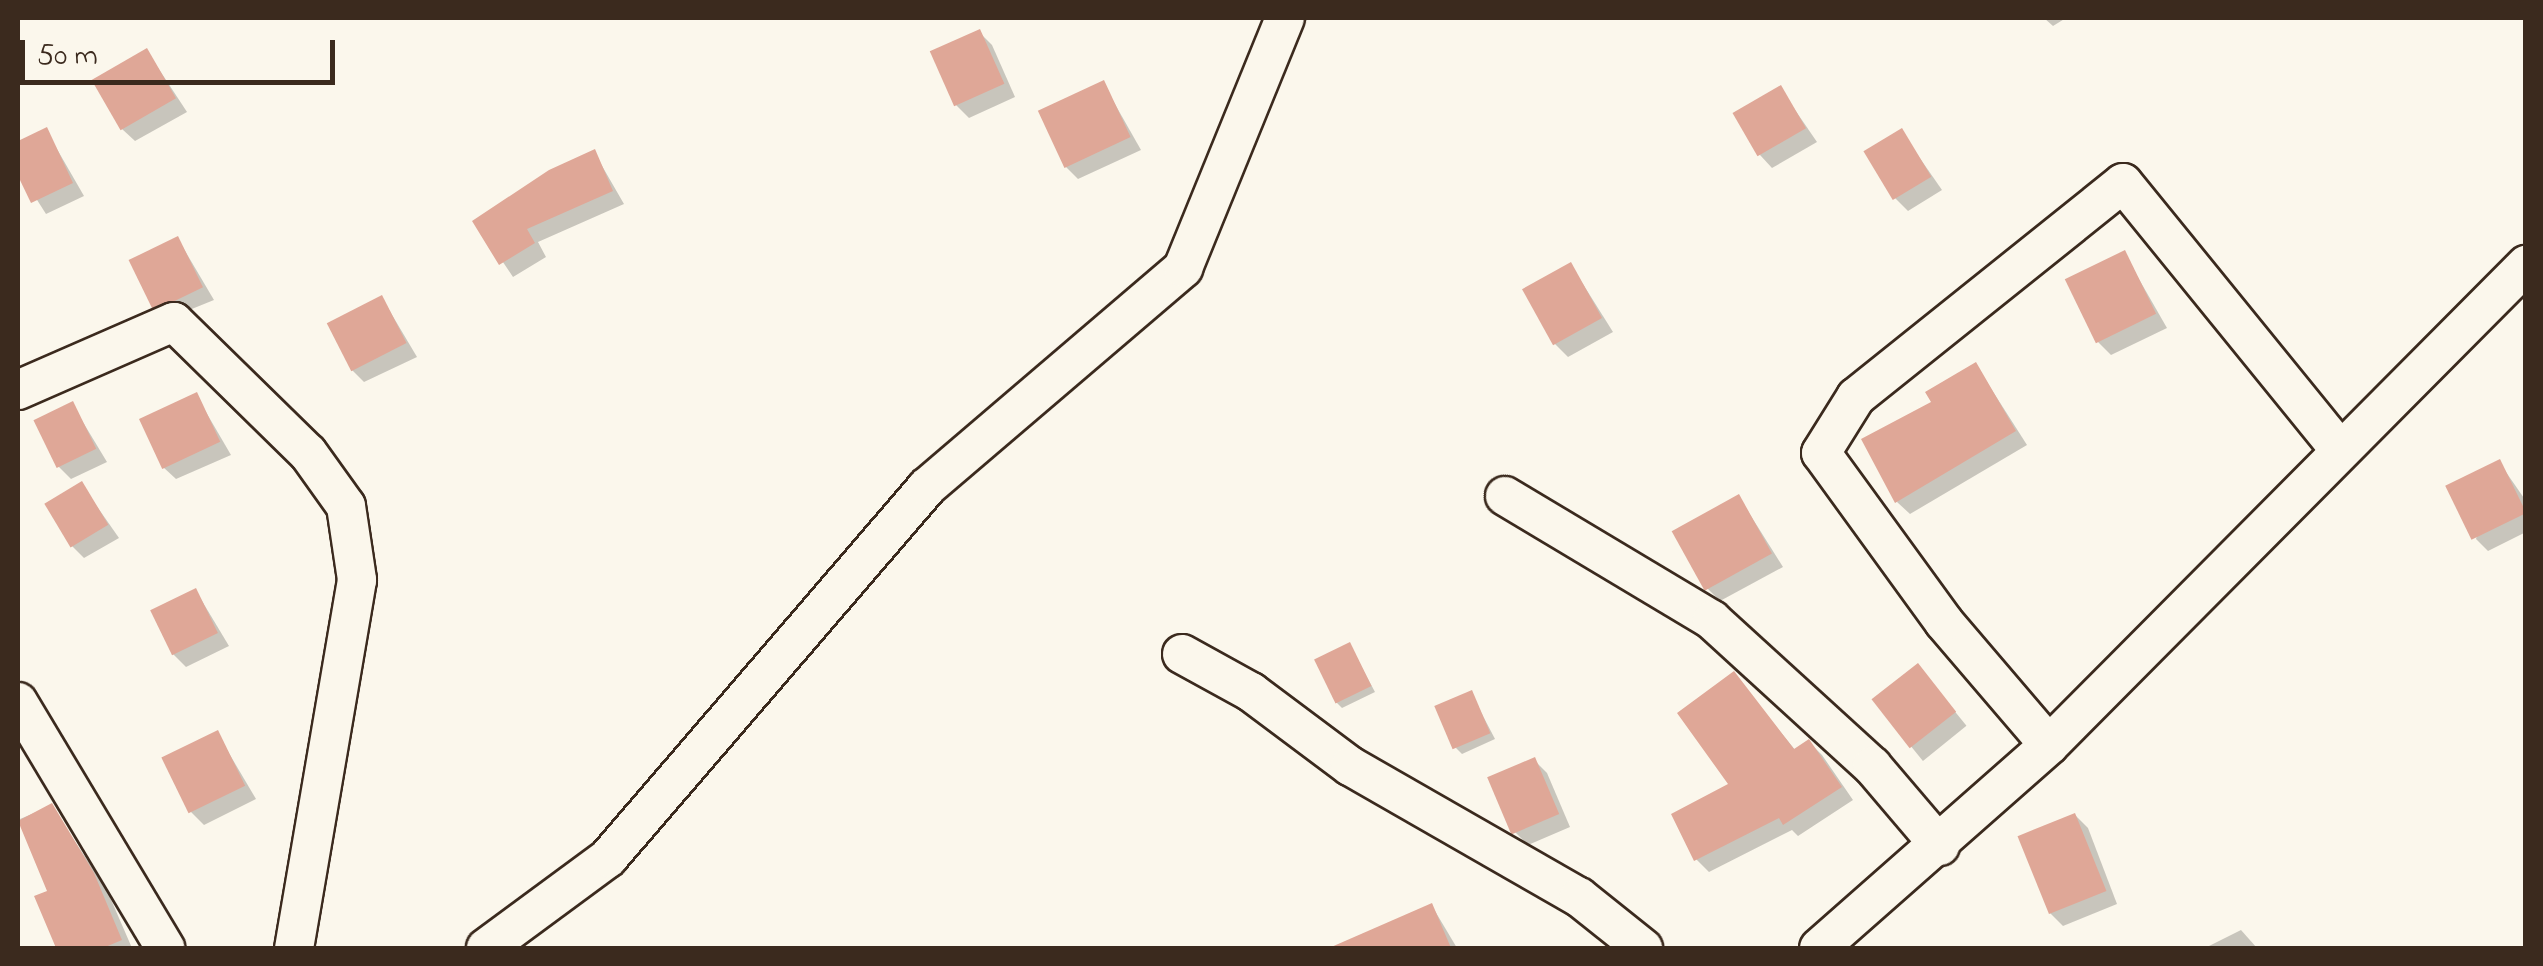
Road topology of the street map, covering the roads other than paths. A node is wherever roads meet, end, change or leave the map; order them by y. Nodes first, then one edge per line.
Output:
1 (1285, 18) edge
2 (2526, 264) edge
3 (18, 390) edge
4 (2339, 448) junction
5 (1505, 496) dead end
6 (1182, 654) dead end
7 (21, 719) edge
8 (2050, 745) junction
9 (1940, 846) junction
10 (164, 948) edge
11 (294, 948) edge
12 (486, 948) edge
13 (1643, 948) edge
14 (1819, 948) edge

1 - 12 street
2 - 4 street
3 - 11 street
4 - 8 street
4 - 8 street
5 - 9 street
6 - 13 street
7 - 10 street
8 - 9 street
9 - 14 street

